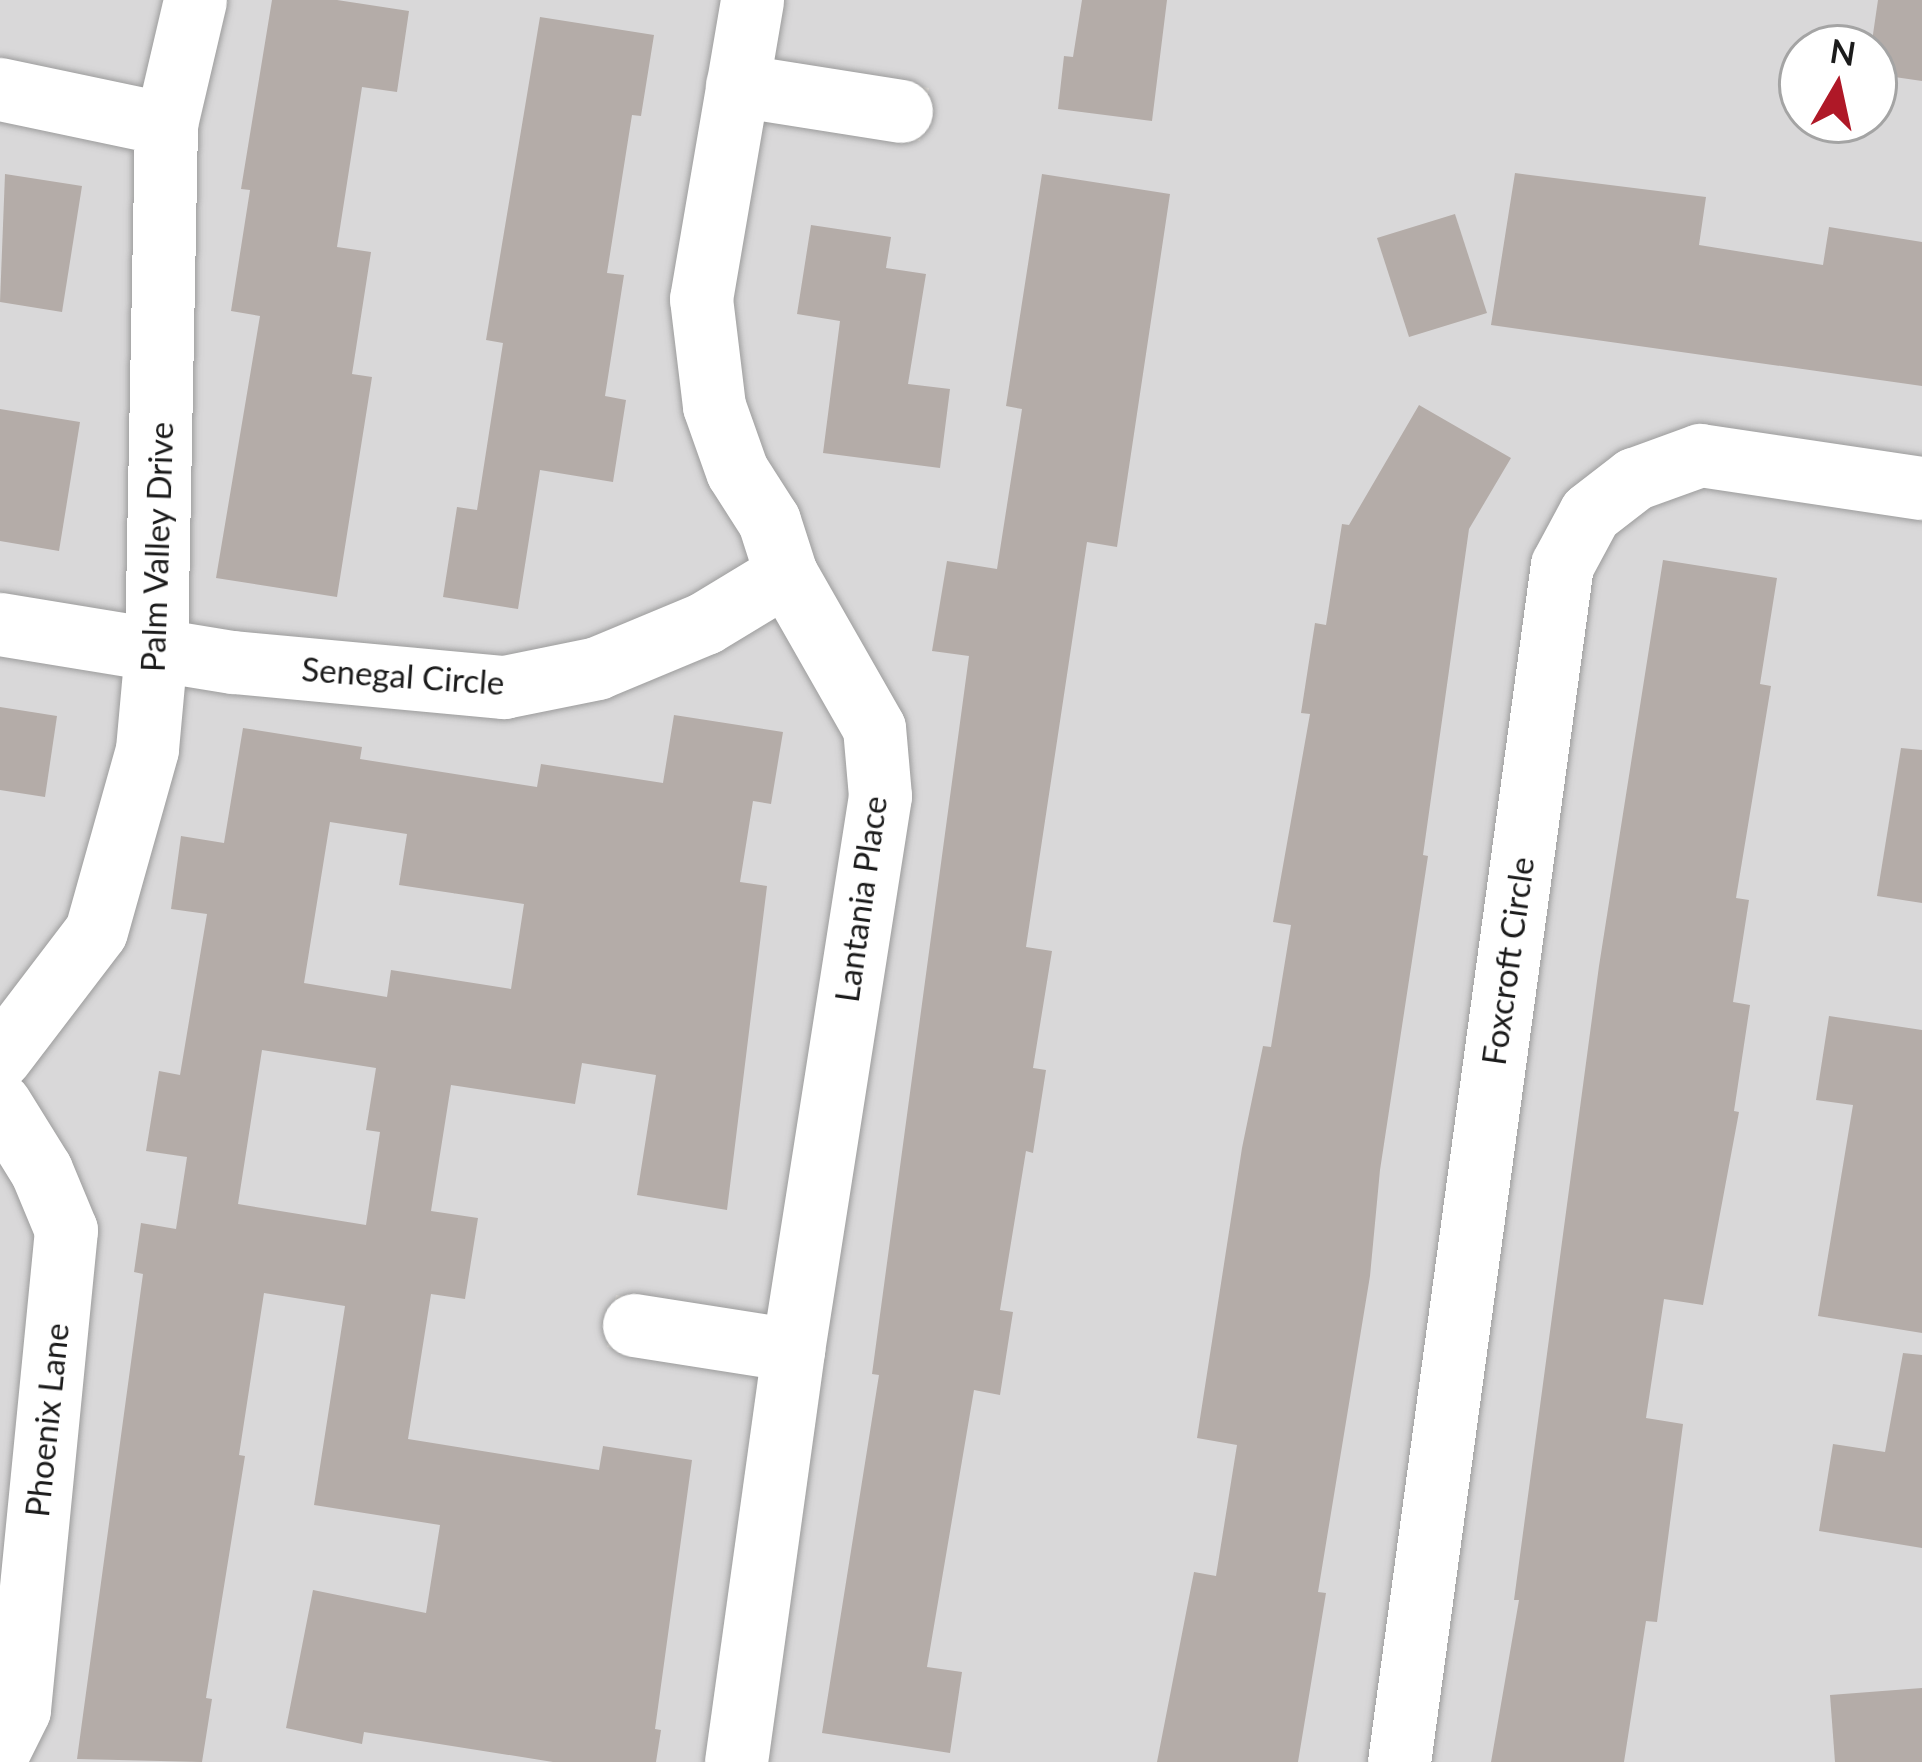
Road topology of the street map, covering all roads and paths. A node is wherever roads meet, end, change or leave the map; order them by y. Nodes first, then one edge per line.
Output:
1 (195, 0) edge
2 (752, 0) edge
3 (737, 85) junction
4 (0, 89) edge
5 (901, 110) dead end
6 (166, 124) junction
7 (1922, 488) edge
8 (786, 574) junction
9 (0, 624) edge
10 (156, 650) junction
11 (0, 1057) edge
12 (0, 1104) edge
13 (634, 1325) dead end
14 (793, 1350) junction
15 (0, 1748) edge
16 (736, 1762) edge
17 (1399, 1762) edge

1 - 6 street, Palm Valley Drive
2 - 3 street, Lantania Place
3 - 5 street
3 - 8 street, Lantania Place
4 - 6 street
6 - 10 street, Palm Valley Drive
7 - 17 street, Foxcroft Circle
8 - 10 street, Senegal Circle
8 - 14 street, Lantania Place
9 - 10 street, Senegal Circle
10 - 11 street, Palm Valley Drive
12 - 15 street, Phoenix Lane
13 - 14 street
14 - 16 street, Lantania Place

